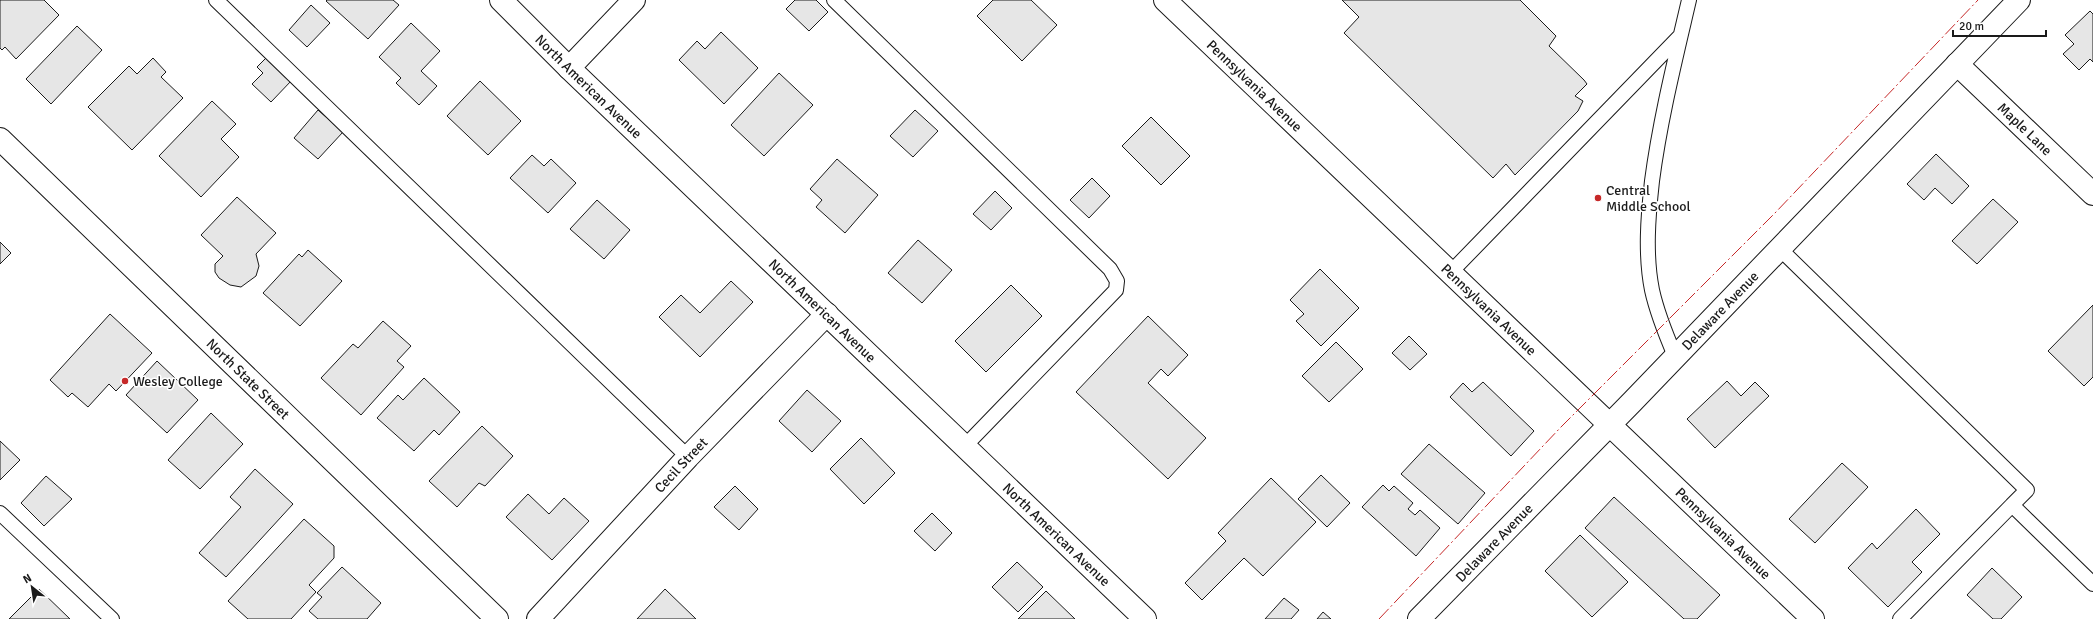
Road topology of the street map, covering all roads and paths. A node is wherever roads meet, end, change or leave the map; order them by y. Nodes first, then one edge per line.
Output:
1 (216, 0) edge
2 (502, 0) edge
3 (634, 0) edge
4 (834, 0) edge
5 (1165, 0) edge
6 (1689, 0) edge
7 (2019, 0) edge
8 (1681, 35) junction
9 (1957, 64) junction
10 (570, 68) junction
11 (0, 139) edge
12 (2093, 194) edge
13 (1779, 248) junction
14 (1451, 272) junction
15 (827, 314) junction
16 (1675, 356) junction
17 (1610, 423) junction
18 (965, 446) junction
19 (688, 457) junction
20 (2012, 505) junction
21 (0, 513) edge
22 (2093, 584) edge
23 (112, 619) edge
24 (497, 619) edge
25 (538, 619) edge
26 (1146, 619) edge
27 (1419, 619) edge
28 (1813, 619) edge
29 (1900, 619) edge

1 - 19 lane
2 - 10 street, North American Avenue
3 - 10 street
4 - 18 lane
5 - 14 street, Pennsylvania Avenue
6 - 8 lane
7 - 9 street, Delaware Avenue
8 - 14 lane
8 - 16 lane
9 - 12 street, Maple Lane
9 - 13 street, Delaware Avenue
10 - 15 street, North American Avenue
11 - 24 street, North State Street
13 - 16 street, Delaware Avenue
13 - 20 lane
14 - 17 street, Pennsylvania Avenue
15 - 18 street, North American Avenue
15 - 19 street, Cecil Street
16 - 17 street, Delaware Avenue
17 - 27 street, Delaware Avenue
17 - 28 street, Pennsylvania Avenue
18 - 26 street, North American Avenue
19 - 25 street, Cecil Street
20 - 22 lane
20 - 29 lane
21 - 23 lane

